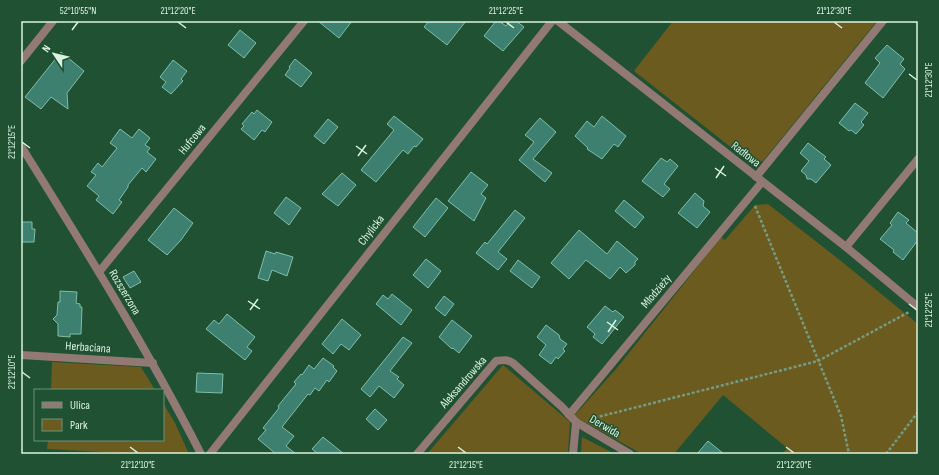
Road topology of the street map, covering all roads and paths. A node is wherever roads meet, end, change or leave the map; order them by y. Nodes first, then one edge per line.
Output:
1 (53, 21) edge
2 (304, 21) edge
3 (552, 21) edge
4 (558, 21) edge
5 (883, 21) edge
6 (21, 61) edge
7 (21, 146) edge
8 (918, 159) edge
9 (759, 180) junction
10 (748, 199) junction
11 (846, 247) junction
12 (100, 272) junction
13 (915, 309) edge
14 (21, 355) edge
15 (818, 361) junction
16 (153, 363) junction
17 (918, 412) edge
18 (569, 415) junction
19 (576, 422) junction
20 (200, 454) edge
21 (210, 454) edge
22 (417, 454) edge
23 (573, 454) edge
24 (630, 454) edge
25 (849, 454) edge
26 (886, 454) edge

1 - 6 street
2 - 12 street, Hufcowa
3 - 21 street, Chylicka
4 - 9 street, Radłowa
5 - 9 street, Młodzieży
7 - 12 street, Rozszerzona
8 - 11 street
9 - 10 street, Młodzieży
9 - 11 street, Radłowa
10 - 15 path
10 - 18 street, Młodzieży
11 - 13 street, Radłowa
12 - 16 street, Rozszerzona
13 - 15 path
14 - 16 street, Herbaciana
15 - 19 path
15 - 25 path
16 - 20 street, Rozszerzona
17 - 26 path
18 - 19 street, Derwida
18 - 22 street, Aleksandrowska
19 - 23 street
19 - 24 street, Derwida

